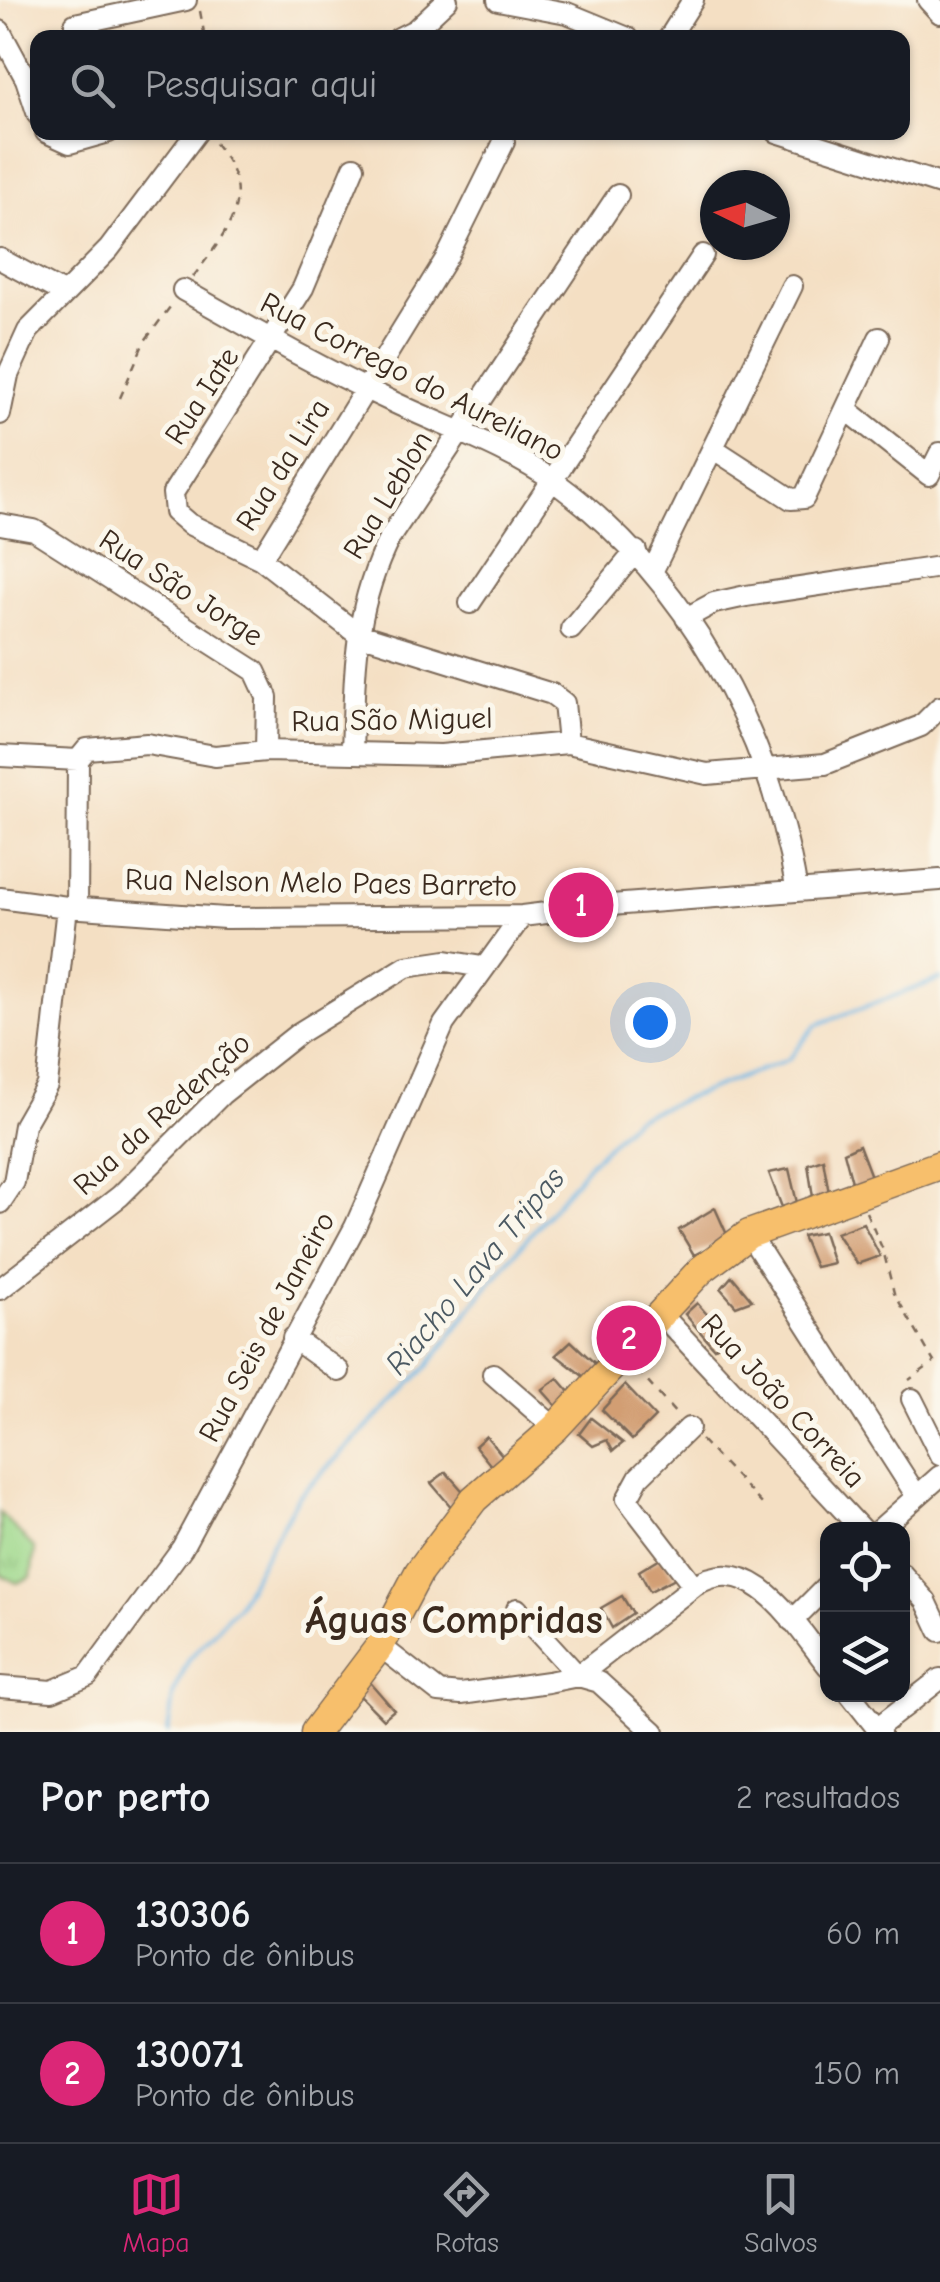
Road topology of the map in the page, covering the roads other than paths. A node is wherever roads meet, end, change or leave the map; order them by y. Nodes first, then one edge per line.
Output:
1 (186, 0) edge
2 (447, 0) edge
3 (498, 0) edge
4 (693, 0) edge
5 (928, 0) edge
6 (940, 14) edge
7 (75, 24) dead end
8 (415, 30) edge
9 (608, 30) edge
10 (674, 30) edge
11 (0, 31) edge
12 (30, 92) edge
13 (191, 140) edge
14 (802, 140) edge
15 (504, 142) dead end
16 (354, 167) dead end
17 (940, 184) edge
18 (618, 194) dead end
19 (0, 259) edge
20 (701, 260) edge
21 (792, 286) dead end
22 (183, 290) road end
23 (63, 293) junction
24 (878, 338) dead end
25 (273, 341) junction
26 (366, 390) junction
27 (846, 409) junction
28 (0, 414) edge
29 (462, 432) junction
30 (714, 449) junction
31 (940, 452) edge
32 (552, 480) junction
33 (0, 524) edge
34 (636, 551) junction
35 (261, 559) junction
36 (940, 567) edge
37 (653, 570) junction
38 (470, 603) dead end
39 (686, 618) junction
40 (571, 629) dead end
41 (356, 633) junction
42 (940, 707) edge
43 (568, 743) junction
44 (266, 750) junction
45 (352, 752) junction
46 (0, 756) edge
47 (78, 760) junction
48 (769, 770) junction
49 (940, 880) edge
50 (797, 891) junction
51 (0, 898) edge
52 (72, 908) junction
53 (522, 916) junction
54 (482, 967) junction
55 (940, 1165) edge
56 (0, 1203) edge
57 (749, 1234) junction
58 (0, 1289) edge
59 (660, 1313) junction
60 (292, 1338) junction
61 (339, 1371) dead end
62 (492, 1374) dead end
63 (912, 1398) road end
64 (555, 1428) junction
65 (689, 1428) dead end
66 (940, 1455) edge
67 (940, 1476) edge
68 (916, 1495) junction
69 (855, 1522) edge
70 (887, 1522) edge
71 (910, 1583) edge
72 (694, 1586) junction
73 (820, 1593) edge
74 (517, 1609) dead end
75 (792, 1622) junction
76 (940, 1631) edge
77 (380, 1646) junction
78 (820, 1656) edge
79 (578, 1676) junction
80 (940, 1679) edge
81 (0, 1687) edge
82 (856, 1702) edge
83 (879, 1730) edge
84 (314, 1732) edge
85 (654, 1732) edge

1 - 7 street
2 - 8 street
3 - 9 street
4 - 10 street
5 - 6 street
11 - 12 street
13 - 23 street
14 - 17 street
15 - 26 street, Rua da Lira
16 - 25 street, Rua Iate
18 - 29 street, Rua Leblon
19 - 23 street
20 - 32 street
21 - 30 street
22 - 25 street, Rua Corrego do Aureliano
23 - 28 street
24 - 27 street
25 - 26 street, Rua Corrego do Aureliano
25 - 35 street, Rua Iate
26 - 29 street, Rua Corrego do Aureliano
26 - 35 street, Rua da Lira
27 - 30 street
27 - 31 street
29 - 32 street, Rua Corrego do Aureliano
29 - 41 street, Rua Leblon
30 - 37 street
32 - 34 street, Rua Corrego do Aureliano
32 - 38 street
33 - 44 street, Rua São Jorge
34 - 37 street, Rua Corrego do Aureliano
34 - 40 street
35 - 41 street
36 - 39 street
37 - 39 street, Rua Corrego do Aureliano
39 - 48 street, Rua Corrego do Aureliano
41 - 43 street
41 - 45 street, Rua Leblon
42 - 48 street, Rua São Miguel
43 - 45 street, Rua São Miguel
43 - 48 street, Rua São Miguel
44 - 45 street, Rua São Miguel
44 - 47 street, Rua São Miguel
46 - 47 street
47 - 52 street
48 - 50 street, Rua Corrego do Aureliano
49 - 50 street, Rua Nelson Melo Paes Barreto
50 - 53 street, Rua Nelson Melo Paes Barreto
51 - 52 street, Rua Nelson Melo Paes Barreto
52 - 53 street, Rua Nelson Melo Paes Barreto
52 - 56 street
53 - 54 street, Rua Seis de Janeiro
54 - 58 street, Rua da Redenção
54 - 60 street, Rua Seis de Janeiro
55 - 57 main road
57 - 59 main road
57 - 68 street
59 - 64 main road
59 - 69 street, Rua João Correia
60 - 61 street
60 - 81 street, Rua Seis de Janeiro
62 - 64 street
63 - 66 street
64 - 77 main road
65 - 72 street
67 - 68 street
68 - 70 street
71 - 76 street
72 - 75 street
72 - 79 street
73 - 75 street
74 - 79 street
75 - 78 street
77 - 79 street
77 - 84 main road
79 - 85 street
80 - 83 street
82 - 83 street

